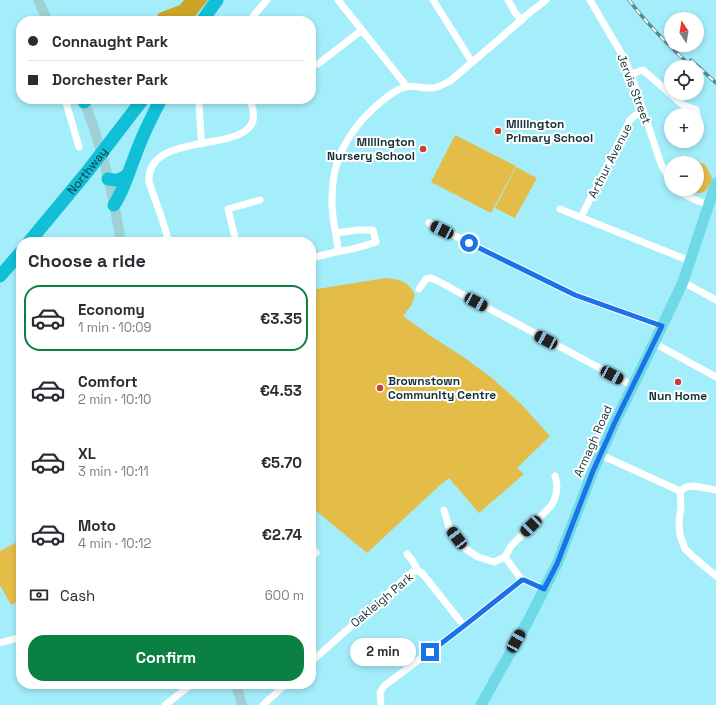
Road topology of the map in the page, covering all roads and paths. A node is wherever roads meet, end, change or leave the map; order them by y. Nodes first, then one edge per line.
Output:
1 (38, 0) edge
2 (267, 0) edge
3 (338, 0) edge
4 (434, 0) edge
5 (508, 0) edge
6 (546, 0) edge
7 (590, 0) edge
8 (46, 16) edge
9 (254, 16) edge
10 (522, 20) junction
11 (362, 30) junction
12 (472, 62) junction
13 (318, 64) dead end
14 (631, 74) junction
15 (405, 87) junction
16 (66, 104) edge
17 (86, 104) edge
18 (139, 104) edge
19 (158, 104) edge
20 (199, 104) edge
21 (252, 104) edge
22 (691, 108) edge
23 (643, 109) junction
24 (202, 144) junction
25 (79, 146) dead end
26 (664, 169) edge
27 (107, 174) junction
28 (127, 175) junction
29 (716, 183) edge
30 (685, 196) edge
31 (260, 200) dead end
32 (114, 205) junction
33 (709, 205) junction
34 (560, 209) dead end
35 (581, 217) junction
36 (429, 223) dead end
37 (336, 233) junction
38 (34, 237) edge
39 (120, 237) edge
40 (167, 237) edge
41 (235, 237) edge
42 (336, 252) junction
43 (316, 257) edge
44 (16, 258) edge
45 (690, 261) junction
46 (0, 276) edge
47 (683, 282) junction
48 (419, 290) dead end
49 (716, 300) edge
50 (662, 326) junction
51 (654, 343) junction
52 (716, 377) edge
53 (633, 386) junction
54 (601, 454) junction
55 (555, 476) dead end
56 (716, 490) edge
57 (680, 491) junction
58 (444, 510) dead end
59 (407, 554) dead end
60 (505, 557) junction
61 (418, 571) junction
62 (716, 576) edge
63 (522, 580) junction
64 (544, 589) junction
65 (464, 626) junction
66 (16, 638) edge
67 (0, 643) edge
68 (316, 658) edge
69 (186, 689) edge
70 (237, 689) edge
71 (281, 689) edge
72 (167, 705) edge
73 (242, 705) edge
74 (263, 705) edge
75 (381, 705) edge
76 (481, 705) edge

1 - 8 main road
2 - 9 street
3 - 11 street
4 - 12 street
5 - 10 street
6 - 10 street
7 - 14 street, Jervis Street
10 - 12 street
11 - 13 street
11 - 15 street
12 - 15 street
14 - 22 street
14 - 23 street, Jervis Street
15 - 37 street
16 - 25 street
17 - 27 main road
18 - 38 highway, Northway
19 - 28 highway
20 - 24 street
21 - 24 street
23 - 26 street, Jervis Street
23 - 35 street, Arthur Avenue
24 - 40 street
27 - 28 highway
27 - 32 main road
28 - 32 highway
29 - 33 main road, Armagh Road
30 - 33 street
31 - 41 street
32 - 39 main road
33 - 45 main road, Armagh Road
34 - 35 street
35 - 45 street
36 - 50 street
37 - 42 street
37 - 42 street
42 - 43 street
44 - 46 highway
45 - 47 main road, Armagh Road
47 - 49 street
47 - 50 main road, Armagh Road
48 - 53 street
50 - 51 main road, Armagh Road
51 - 52 street
51 - 53 main road, Armagh Road
53 - 54 main road, Armagh Road
54 - 57 street
54 - 64 main road, Armagh Road
55 - 60 street
56 - 57 street
57 - 62 street
58 - 60 street
59 - 61 street
60 - 63 street
61 - 65 street, Oakleigh Park
61 - 68 street, Oakleigh Park
63 - 64 street
63 - 65 street
64 - 76 main road, Armagh Road
65 - 75 street
66 - 67 street
69 - 72 street
70 - 73 main road
71 - 74 street

